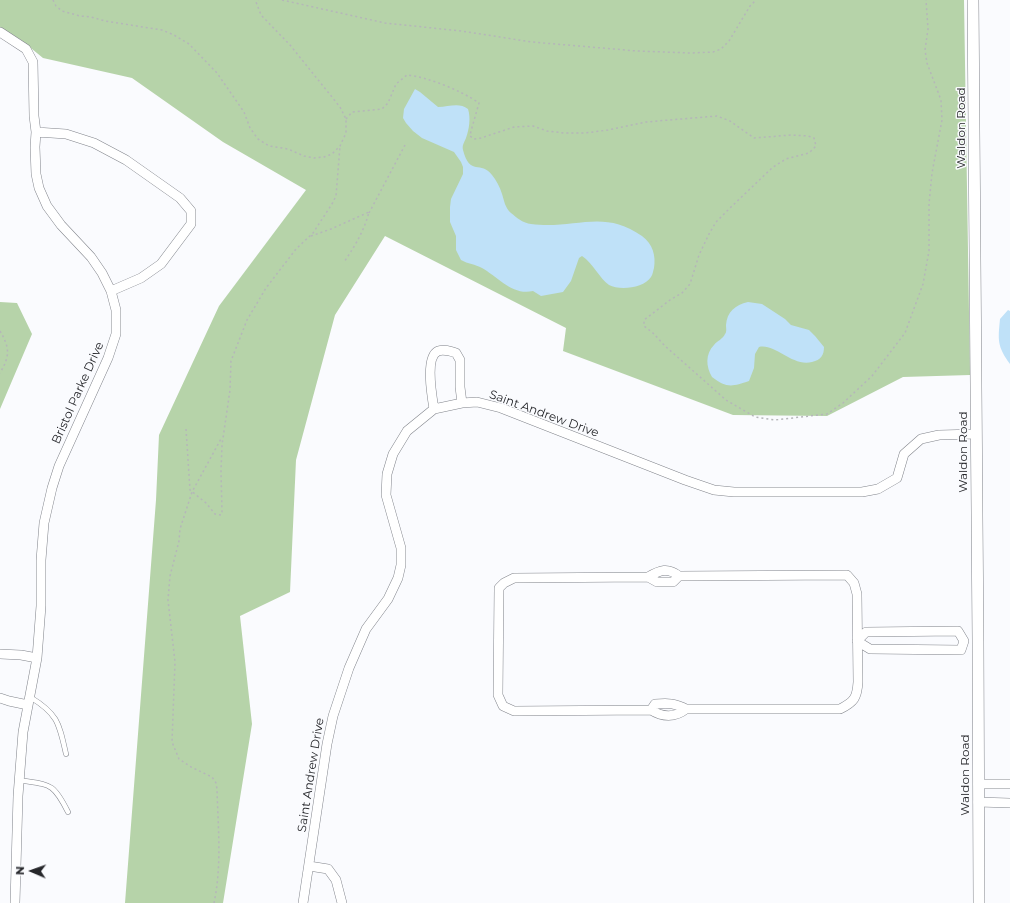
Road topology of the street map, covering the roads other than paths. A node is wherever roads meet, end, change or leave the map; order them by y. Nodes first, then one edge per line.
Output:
1 (973, 0) edge
2 (0, 32) edge
3 (36, 132) junction
4 (111, 291) junction
5 (462, 403) junction
6 (434, 409) junction
7 (976, 434) junction
8 (857, 641) junction
9 (964, 641) junction
10 (978, 641) junction
11 (0, 654) edge
12 (37, 658) junction
13 (0, 698) edge
14 (29, 701) junction
15 (66, 754) dead end
16 (19, 780) junction
17 (978, 784) junction
18 (1010, 784) edge
19 (978, 802) junction
20 (1010, 803) edge
21 (68, 812) dead end
22 (309, 866) junction
23 (15, 903) edge
24 (304, 903) edge
25 (342, 903) edge
26 (979, 903) edge

1 - 7 street, Waldon Road
2 - 3 street, Bristol Parke Drive
3 - 4 street, Bristol Parke Drive
3 - 4 street
4 - 12 street, Bristol Parke Drive
5 - 6 street, Saint Andrew Drive
5 - 6 street
5 - 7 street, Saint Andrew Drive
6 - 22 street, Saint Andrew Drive
7 - 10 street, Waldon Road
8 - 8 street
8 - 9 street
8 - 9 street
9 - 10 street
10 - 17 street, Waldon Road
11 - 12 street
12 - 14 street, Bristol Parke Drive
13 - 14 street
14 - 15 lane
14 - 16 street, Bristol Parke Drive
16 - 21 lane
16 - 23 street, Bristol Parke Drive
17 - 18 street
17 - 19 street, Waldon Road
19 - 20 street
19 - 26 street, Waldon Road
22 - 24 street, Saint Andrew Drive
22 - 25 street

